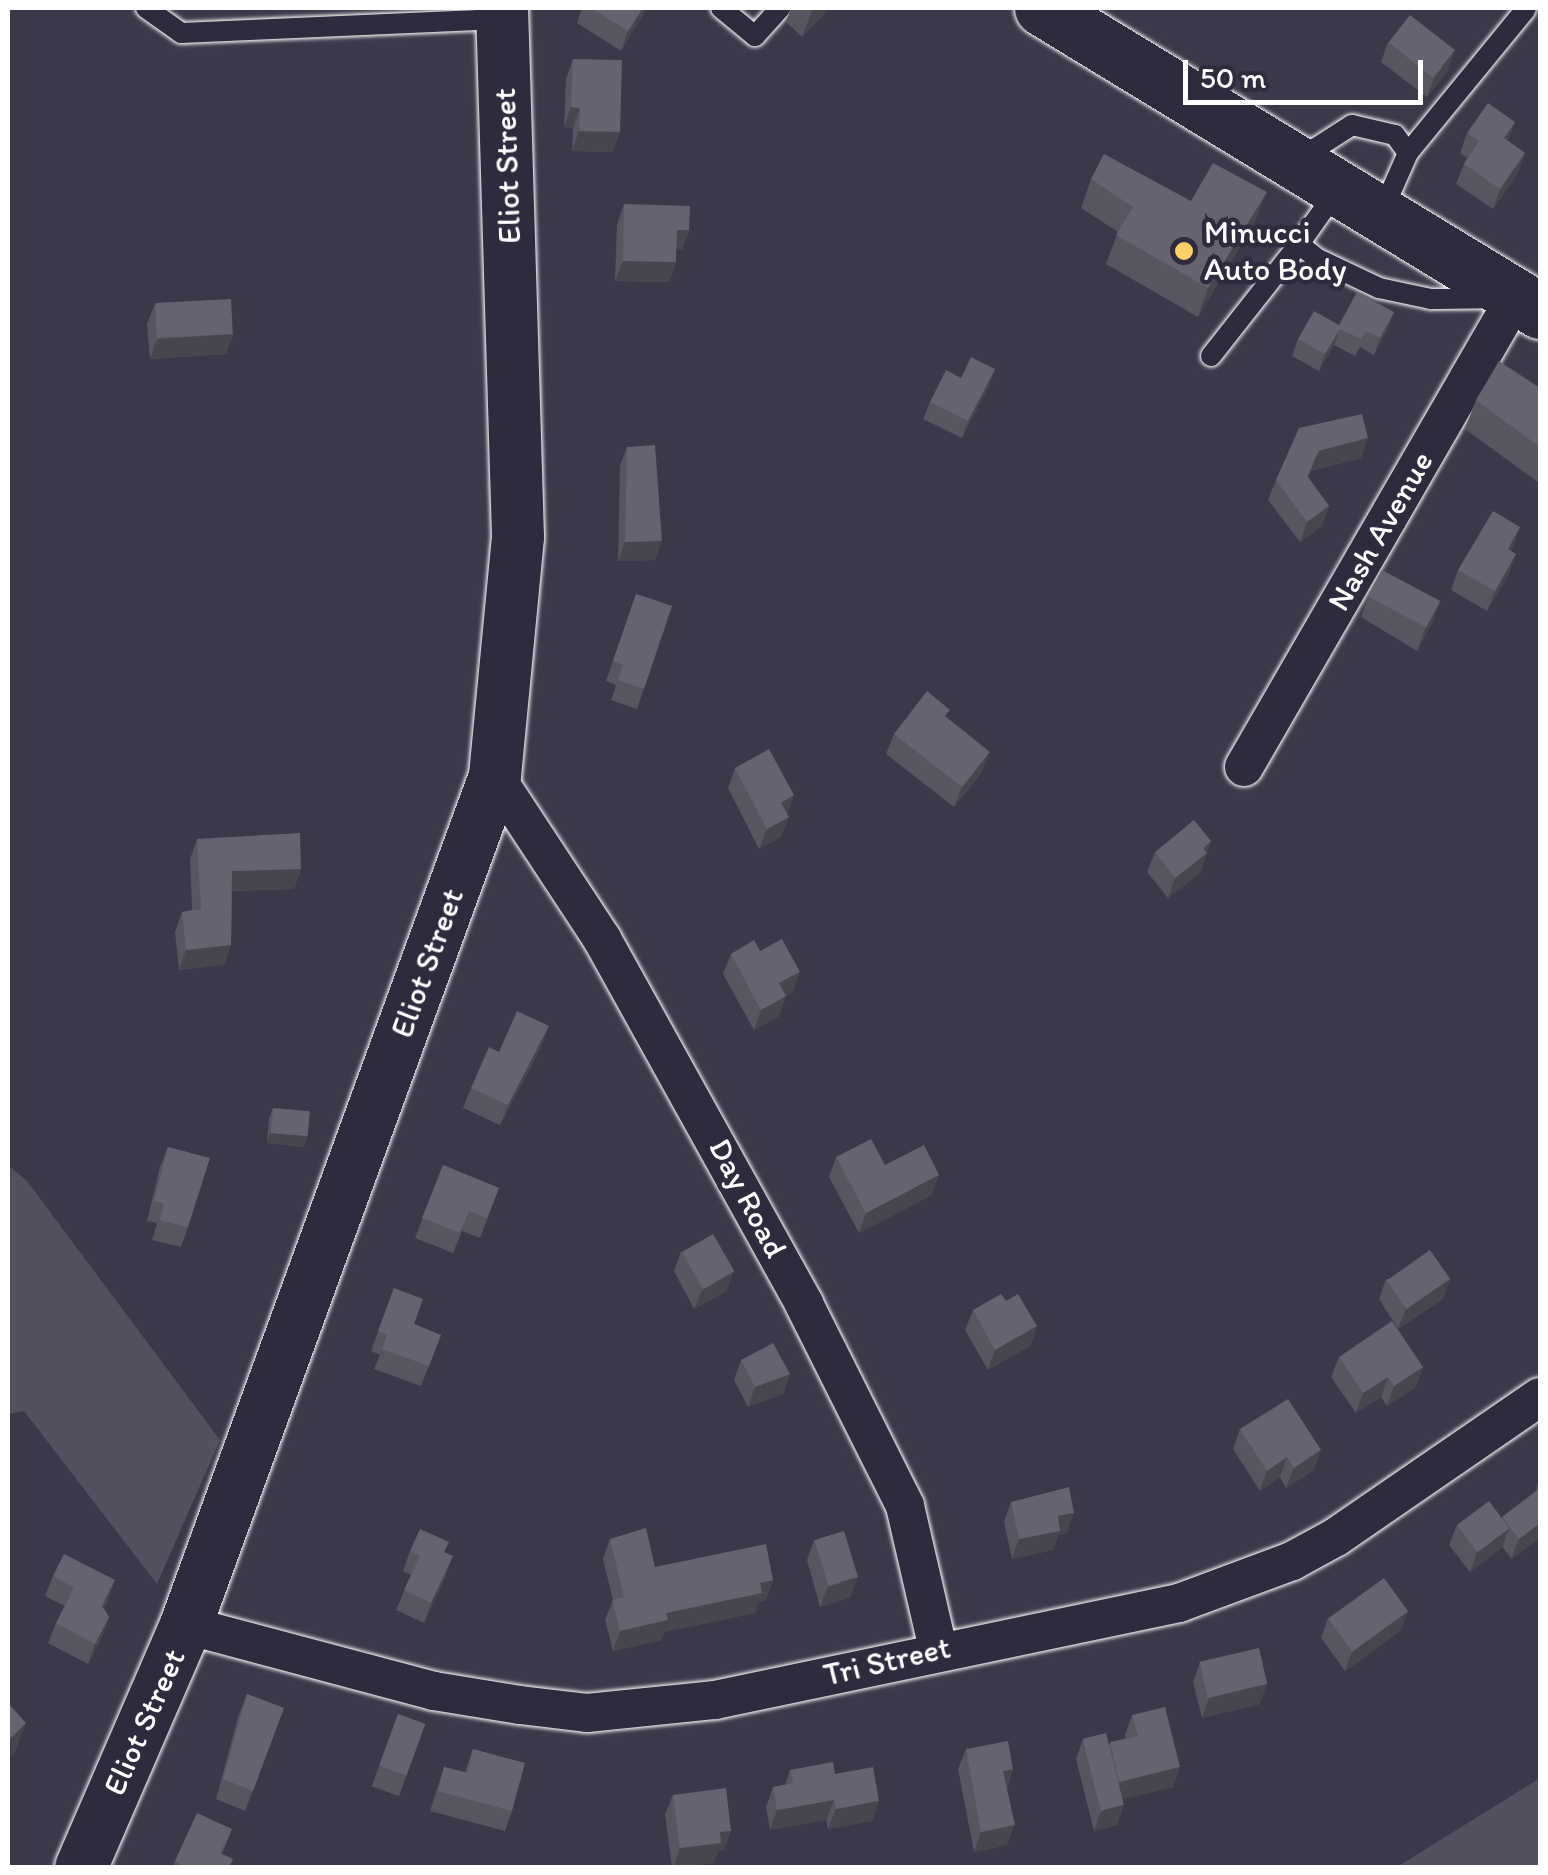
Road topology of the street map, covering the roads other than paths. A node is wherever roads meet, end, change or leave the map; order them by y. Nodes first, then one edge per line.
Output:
1 (146, 8) edge
2 (721, 8) edge
3 (780, 8) edge
4 (1042, 8) edge
5 (1526, 9) edge
6 (502, 13) edge
7 (1408, 154) junction
8 (1340, 186) junction
9 (1299, 244) junction
10 (1528, 304) edge
11 (1211, 356) dead end
12 (1244, 767) dead end
13 (495, 776) junction
14 (1540, 1398) edge
15 (186, 1625) junction
16 (938, 1648) junction
17 (81, 1868) edge

1 - 6 lane
2 - 3 lane
4 - 8 main road
5 - 7 lane
6 - 13 street, Eliot Street
7 - 8 lane
7 - 8 lane
8 - 9 lane
8 - 10 main road
9 - 10 lane
9 - 11 lane
10 - 12 street, Nash Avenue
13 - 15 street, Eliot Street
13 - 16 street, Day Road
14 - 16 street, Tri Street
15 - 16 street, Tri Street
15 - 17 street, Eliot Street

